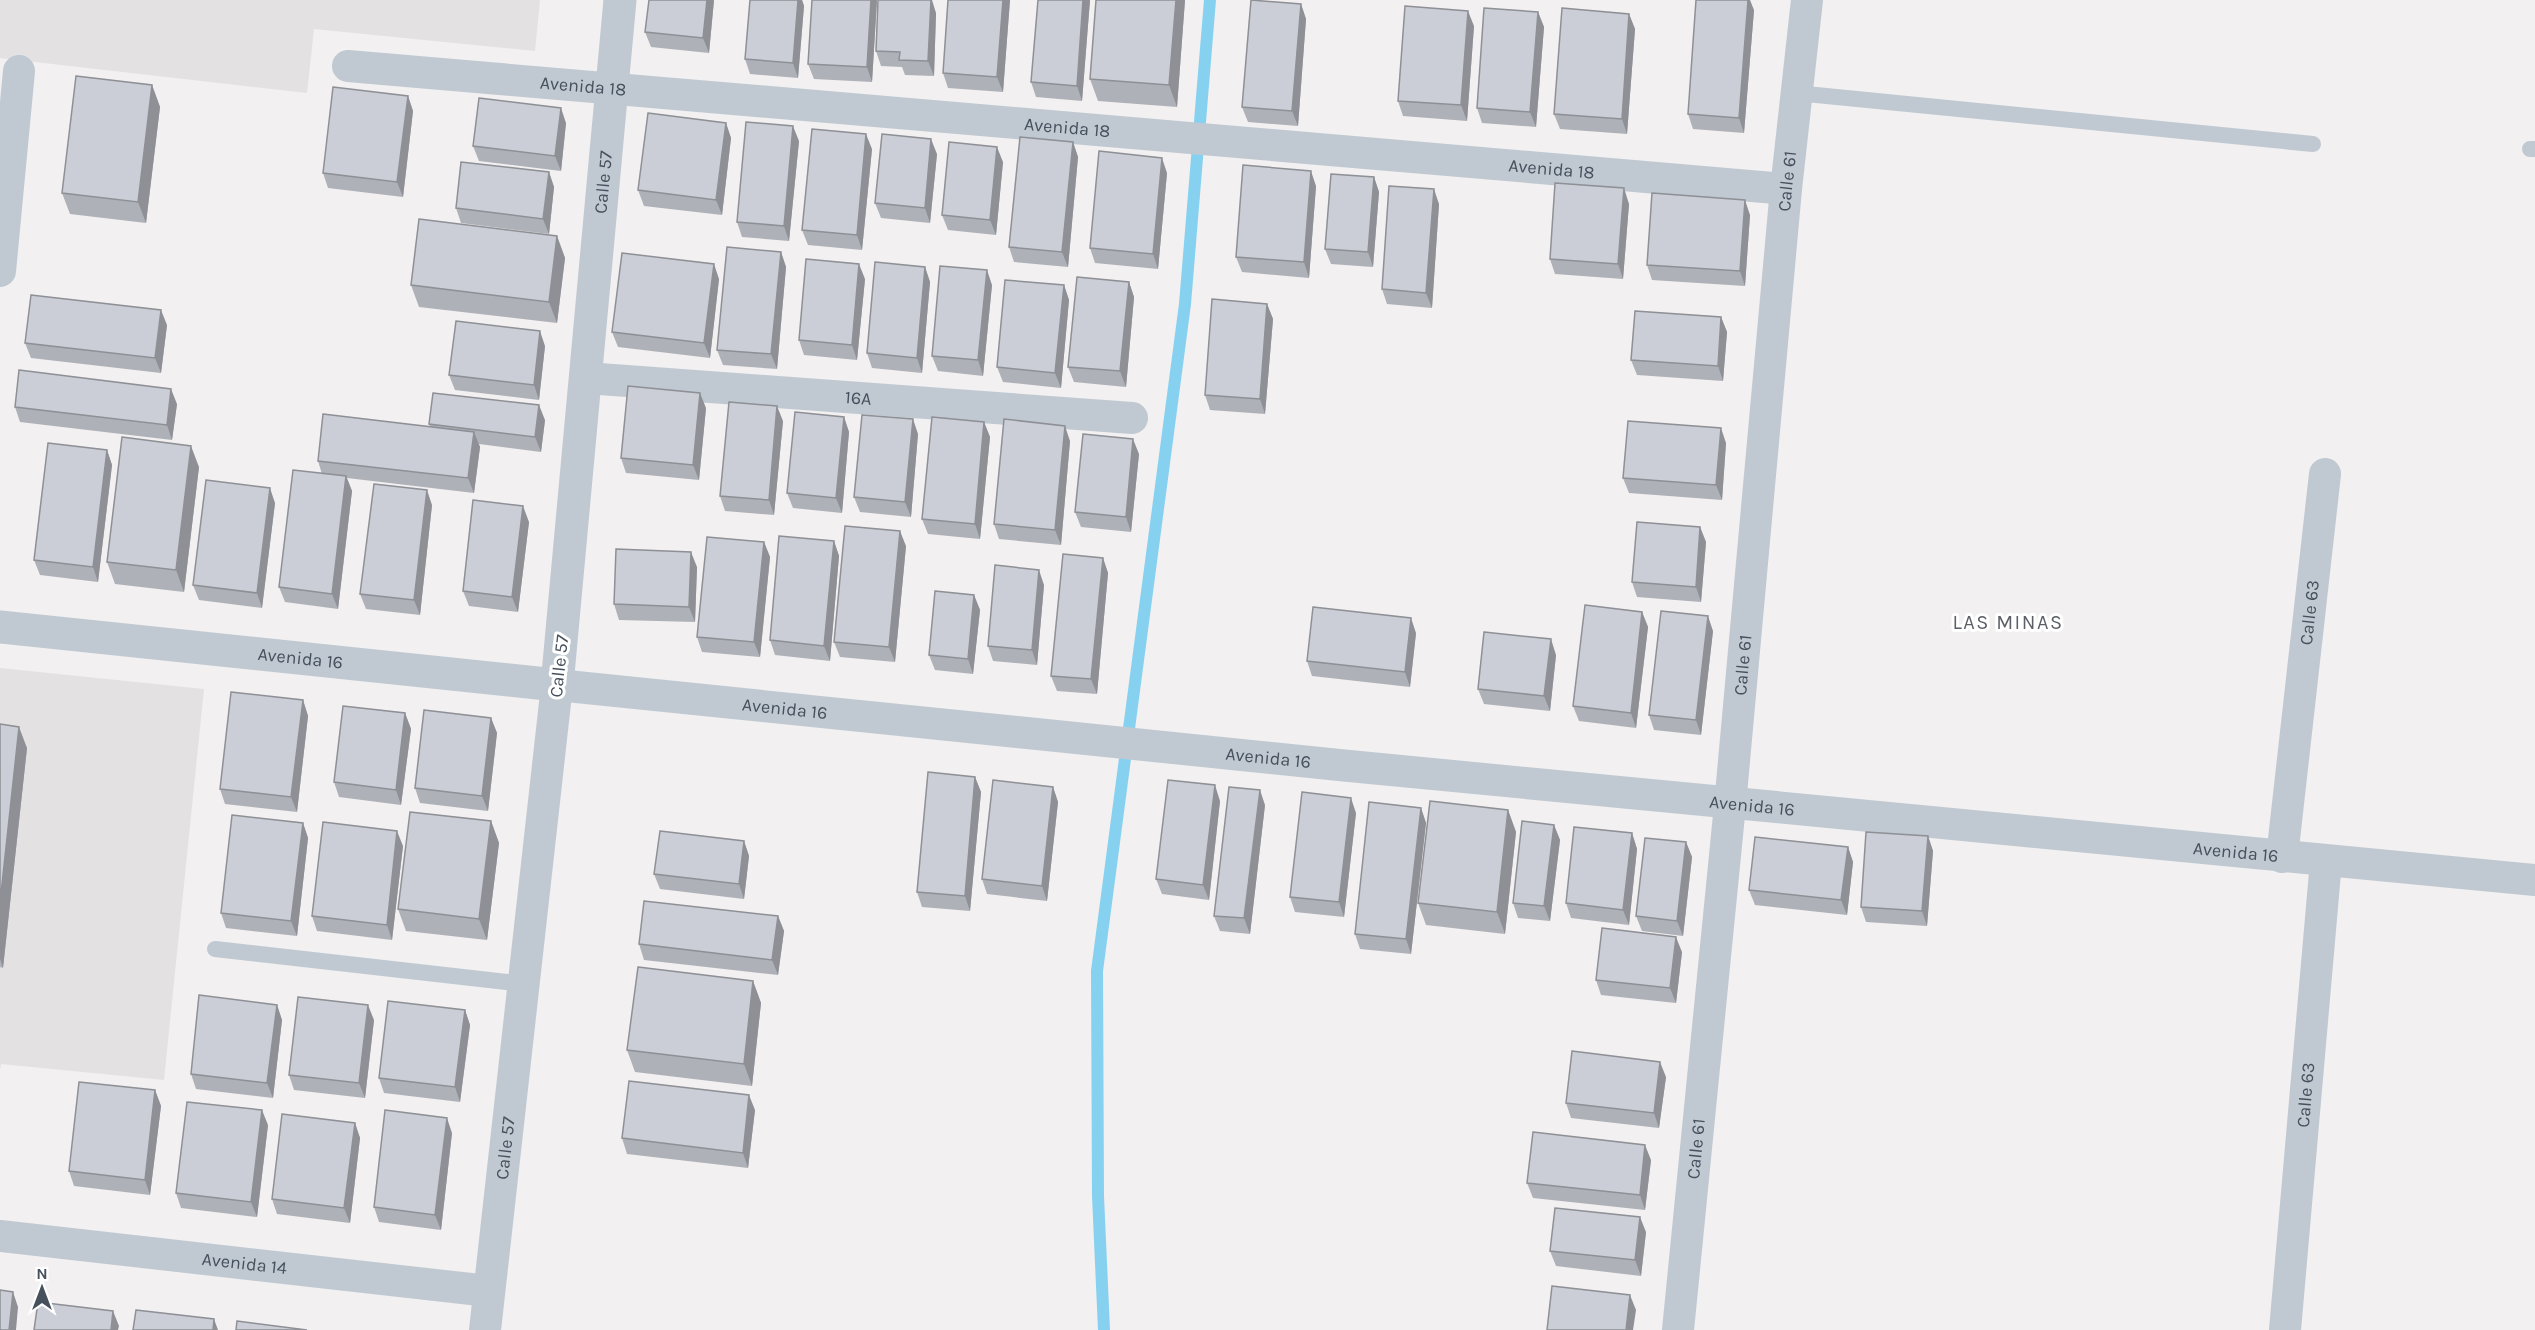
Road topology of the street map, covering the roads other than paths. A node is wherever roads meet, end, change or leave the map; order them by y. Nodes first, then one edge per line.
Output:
1 (620, 0) edge
2 (1807, 0) edge
3 (348, 66) dead end
4 (19, 71) dead end
5 (612, 88) junction
6 (1797, 93) junction
7 (2313, 144) dead end
8 (1786, 189) junction
9 (0, 271) edge
10 (586, 378) junction
11 (1132, 418) dead end
12 (2325, 474) dead end
13 (0, 627) edge
14 (557, 685) junction
15 (1730, 805) junction
16 (2282, 857) junction
17 (2326, 861) junction
18 (2535, 880) edge
19 (215, 949) dead end
20 (524, 984) junction
21 (0, 1236) edge
22 (489, 1291) junction
23 (485, 1330) edge
24 (1678, 1330) edge
25 (2285, 1330) edge

1 - 5 street, Calle 57
2 - 6 street, Calle 61
3 - 5 street, Avenida 18
4 - 9 street
5 - 8 street, Avenida 18
5 - 10 street, Calle 57
6 - 7 lane
6 - 8 street, Calle 61
8 - 15 street, Calle 61
10 - 11 street, 16A
10 - 14 street, Calle 57
12 - 16 street, Calle 63
13 - 14 street, Avenida 16
14 - 15 street, Avenida 16
14 - 20 street, Calle 57
15 - 16 street, Avenida 16
15 - 24 street, Calle 61
16 - 17 street, Avenida 16
17 - 18 street, Avenida 16
17 - 25 street, Calle 63
19 - 20 lane
20 - 22 street, Calle 57
21 - 22 street, Avenida 14
22 - 23 street, Calle 57

